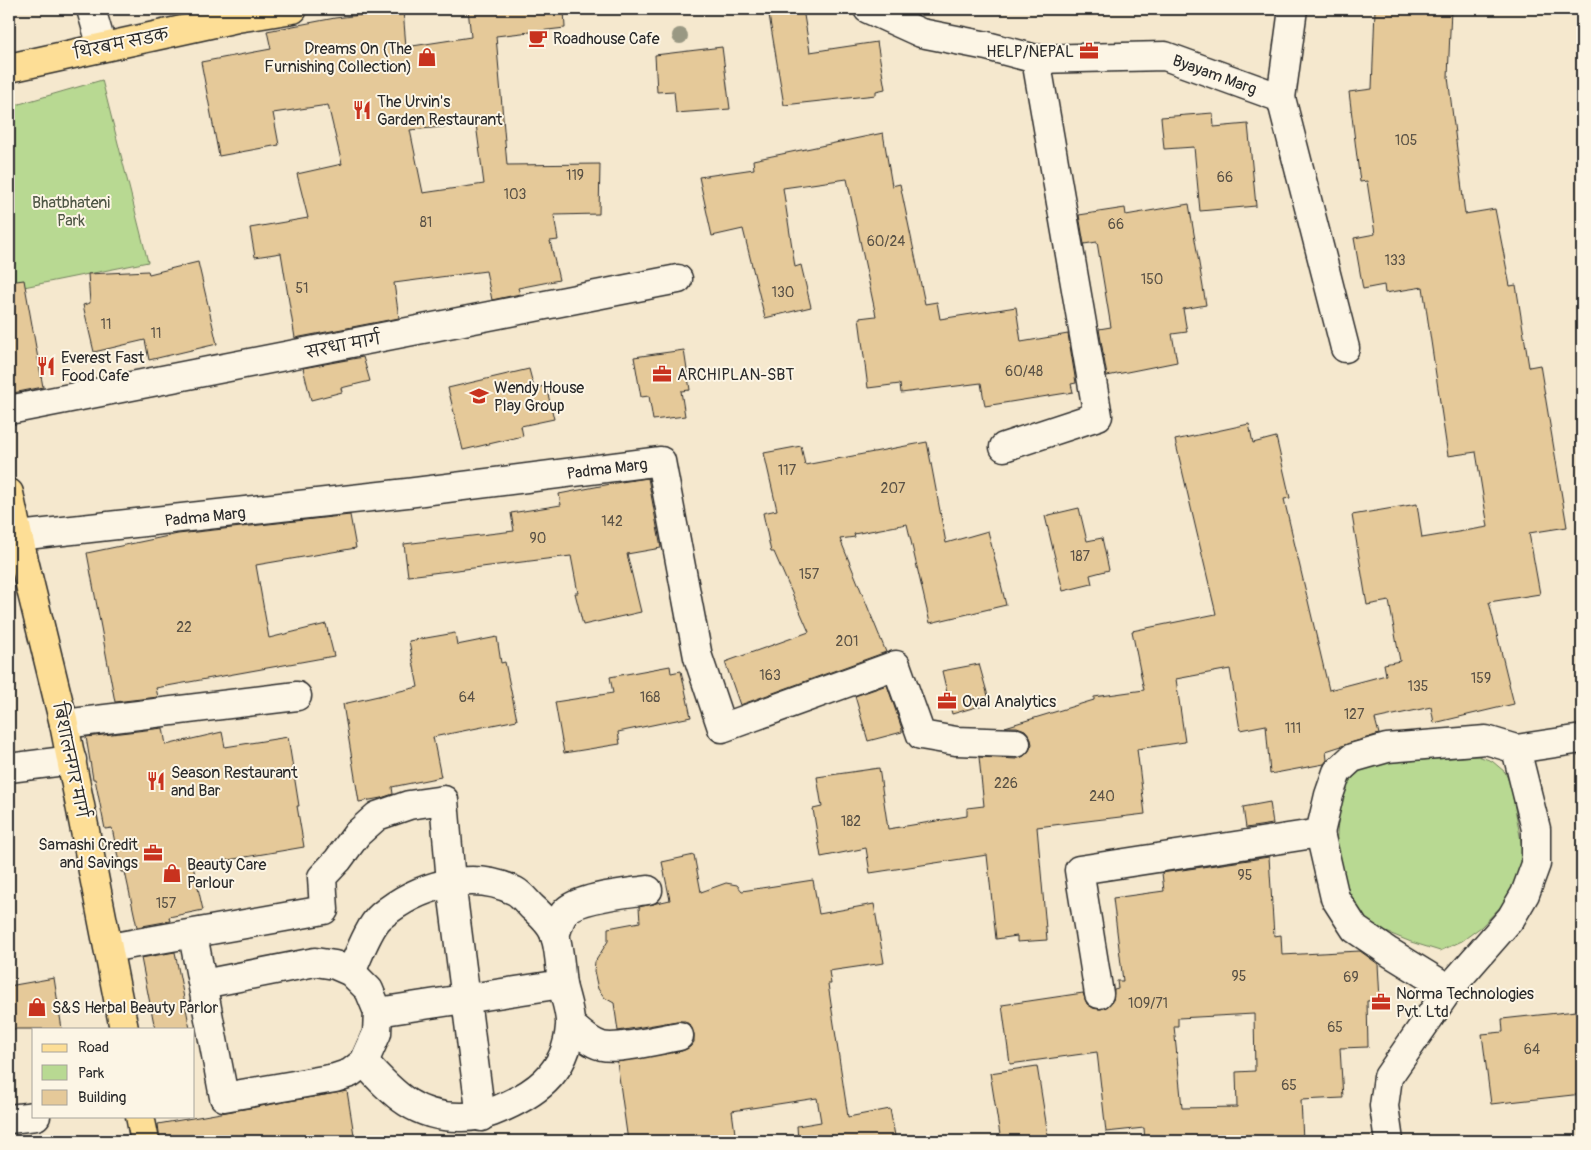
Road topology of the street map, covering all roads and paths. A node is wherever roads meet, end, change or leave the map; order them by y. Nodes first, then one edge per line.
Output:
1 (91, 9) edge
2 (293, 9) edge
3 (868, 9) edge
4 (1293, 9) edge
5 (102, 47) junction
6 (1036, 58) junction
7 (9, 68) edge
8 (1281, 98) junction
9 (678, 280) dead end
10 (1345, 348) dead end
11 (9, 410) edge
12 (1004, 447) dead end
13 (9, 493) edge
14 (18, 536) junction
15 (296, 696) dead end
16 (64, 724) junction
17 (1582, 739) edge
18 (1016, 743) dead end
19 (1516, 749) junction
20 (72, 760) junction
21 (9, 768) edge
22 (1320, 833) junction
23 (451, 882) junction
24 (648, 890) dead end
25 (193, 934) junction
26 (555, 936) junction
27 (109, 948) junction
28 (351, 972) junction
29 (203, 984) junction
30 (562, 984) junction
31 (1449, 989) junction
32 (1099, 994) dead end
33 (466, 999) junction
34 (378, 1012) junction
35 (571, 1025) junction
36 (124, 1028) edge
37 (679, 1036) dead end
38 (364, 1062) junction
39 (32, 1117) edge
40 (481, 1117) junction
41 (140, 1118) edge
42 (9, 1120) edge
43 (145, 1141) edge
44 (1389, 1141) edge

1 - 5 street
2 - 5 main road, थिरबम सडक
3 - 6 street, Byayam Marg
4 - 8 street
5 - 7 main road, थिरबम सडक
6 - 8 street, Byayam Marg
6 - 12 street
8 - 10 street
9 - 11 street, सरधा मार्ग
13 - 14 main road, बिशालनगर मार्ग
14 - 16 main road, बिशालनगर मार्ग
14 - 18 street, Padma Marg
15 - 16 street
16 - 20 main road, बिशालनगर मार्ग
17 - 19 street
19 - 22 street
19 - 31 street
20 - 21 street
20 - 27 main road, बिशालनगर मार्ग
22 - 31 street
22 - 32 street
23 - 25 street
23 - 26 street
23 - 28 street
23 - 33 street
24 - 26 street
25 - 27 street
25 - 29 street
26 - 30 street
27 - 36 main road, बिशालनगर मार्ग
28 - 29 street
28 - 34 street
29 - 38 street
30 - 33 street
30 - 35 street
31 - 44 street
33 - 34 street
33 - 40 street
34 - 38 street
35 - 37 street
35 - 40 street
38 - 40 street
39 - 42 street
41 - 43 main road

